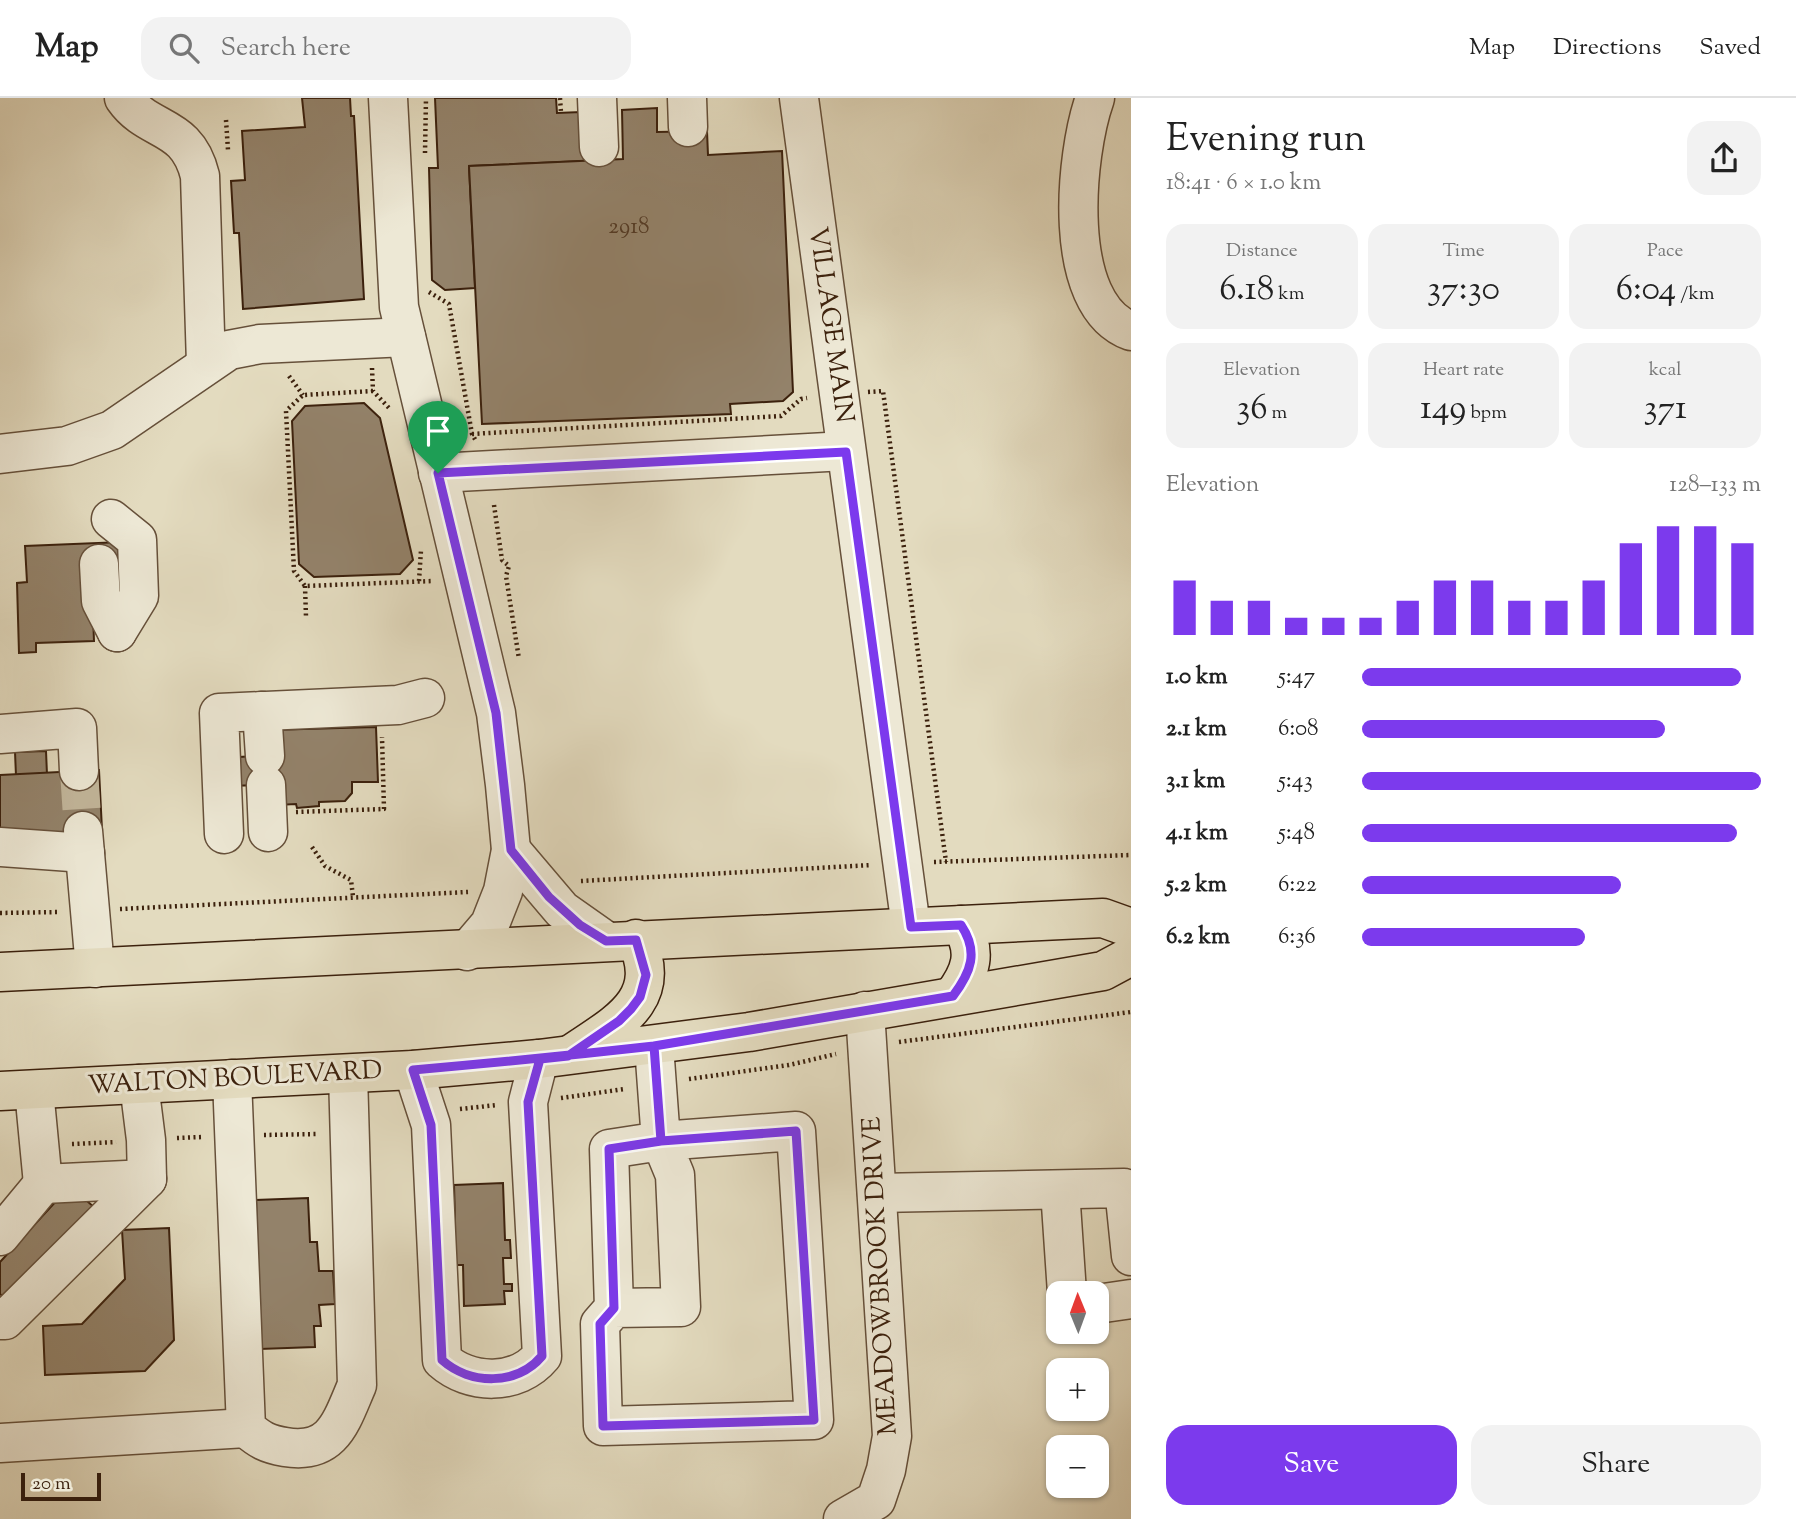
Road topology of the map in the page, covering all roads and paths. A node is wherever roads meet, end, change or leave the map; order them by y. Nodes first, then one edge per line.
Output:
1 (124, 98) edge
2 (388, 98) edge
3 (426, 98) edge
4 (561, 98) edge
5 (597, 98) edge
6 (799, 98) edge
7 (1093, 99) edge
8 (561, 113) dead end
9 (226, 120) dead end
10 (599, 147) dead end
11 (228, 152) dead end
12 (421, 162) dead end
13 (425, 284) dead end
14 (1131, 331) edge
15 (406, 337) junction
16 (371, 357) dead end
17 (206, 364) junction
18 (288, 373) dead end
19 (373, 391) junction
20 (857, 393) dead end
21 (303, 395) junction
22 (814, 396) dead end
23 (393, 422) dead end
24 (472, 434) junction
25 (481, 451) dead end
26 (846, 452) junction
27 (0, 453) edge
28 (438, 473) junction
29 (419, 538) dead end
30 (106, 546) dead end
31 (419, 581) junction
32 (445, 582) dead end
33 (305, 586) junction
34 (306, 617) dead end
35 (118, 646) dead end
36 (425, 698) dead end
37 (249, 712) junction
38 (382, 732) dead end
39 (0, 734) edge
40 (79, 771) tunnel mouth
41 (310, 816) dead end
42 (0, 847) edge
43 (312, 847) dead end
44 (511, 850) junction
45 (946, 862) dead end
46 (353, 897) dead end
47 (961, 925) junction
48 (911, 927) junction
49 (1131, 928) edge
50 (621, 940) junction
51 (467, 951) junction
52 (1131, 956) edge
53 (95, 968) junction
54 (15, 971) edge
55 (953, 996) junction
56 (0, 997) edge
57 (865, 1011) junction
58 (654, 1046) junction
59 (554, 1058) junction
60 (413, 1070) junction
61 (348, 1074) junction
62 (232, 1079) junction
63 (139, 1084) junction
64 (10, 1088) edge
65 (661, 1141) junction
66 (147, 1179) junction
67 (43, 1184) junction
68 (1060, 1190) junction
69 (877, 1193) junction
70 (0, 1236) edge
71 (1131, 1256) edge
72 (1066, 1281) edge
73 (1131, 1299) edge
74 (1110, 1302) edge
75 (614, 1308) junction
76 (0, 1320) edge
77 (246, 1427) junction
78 (0, 1443) edge
79 (860, 1515) edge

1 - 17 street
2 - 15 street
3 - 12 path
4 - 8 path
5 - 10 street
6 - 26 street, VILLAGE MAIN
7 - 14 street
9 - 11 path
13 - 24 path
15 - 17 street
15 - 28 street
16 - 19 path
17 - 27 street
18 - 21 path
19 - 21 path
19 - 23 path
20 - 45 path
21 - 33 path
22 - 24 path
24 - 25 path
26 - 28 street
26 - 48 street, VILLAGE MAIN
28 - 44 street
29 - 31 path
30 - 35 street
31 - 32 path
31 - 33 path
33 - 34 path
36 - 37 street
37 - 37 street
38 - 41 path
39 - 40 street
42 - 53 street
43 - 46 path
44 - 50 street
44 - 51 street
47 - 48 main road
47 - 49 main road
47 - 55 main road
48 - 50 main road
50 - 51 main road
50 - 59 main road
51 - 53 main road
52 - 55 main road, WALTON BOULEVARD
53 - 54 main road
54 - 56 main road
55 - 57 main road, WALTON BOULEVARD
57 - 58 main road, WALTON BOULEVARD
57 - 69 street, MEADOWBROOK DRIVE
58 - 59 main road, WALTON BOULEVARD
58 - 65 street
59 - 60 main road, WALTON BOULEVARD
59 - 60 street
60 - 61 main road, WALTON BOULEVARD
61 - 62 main road, WALTON BOULEVARD
61 - 77 street
62 - 63 main road, WALTON BOULEVARD
62 - 77 street
63 - 64 main road, WALTON BOULEVARD
63 - 66 street
64 - 67 street
65 - 75 street
65 - 75 street
65 - 75 street
66 - 67 street
66 - 76 street
67 - 70 street
68 - 69 street
68 - 71 street
68 - 72 street
69 - 79 street, MEADOWBROOK DRIVE
73 - 74 street
77 - 78 street

